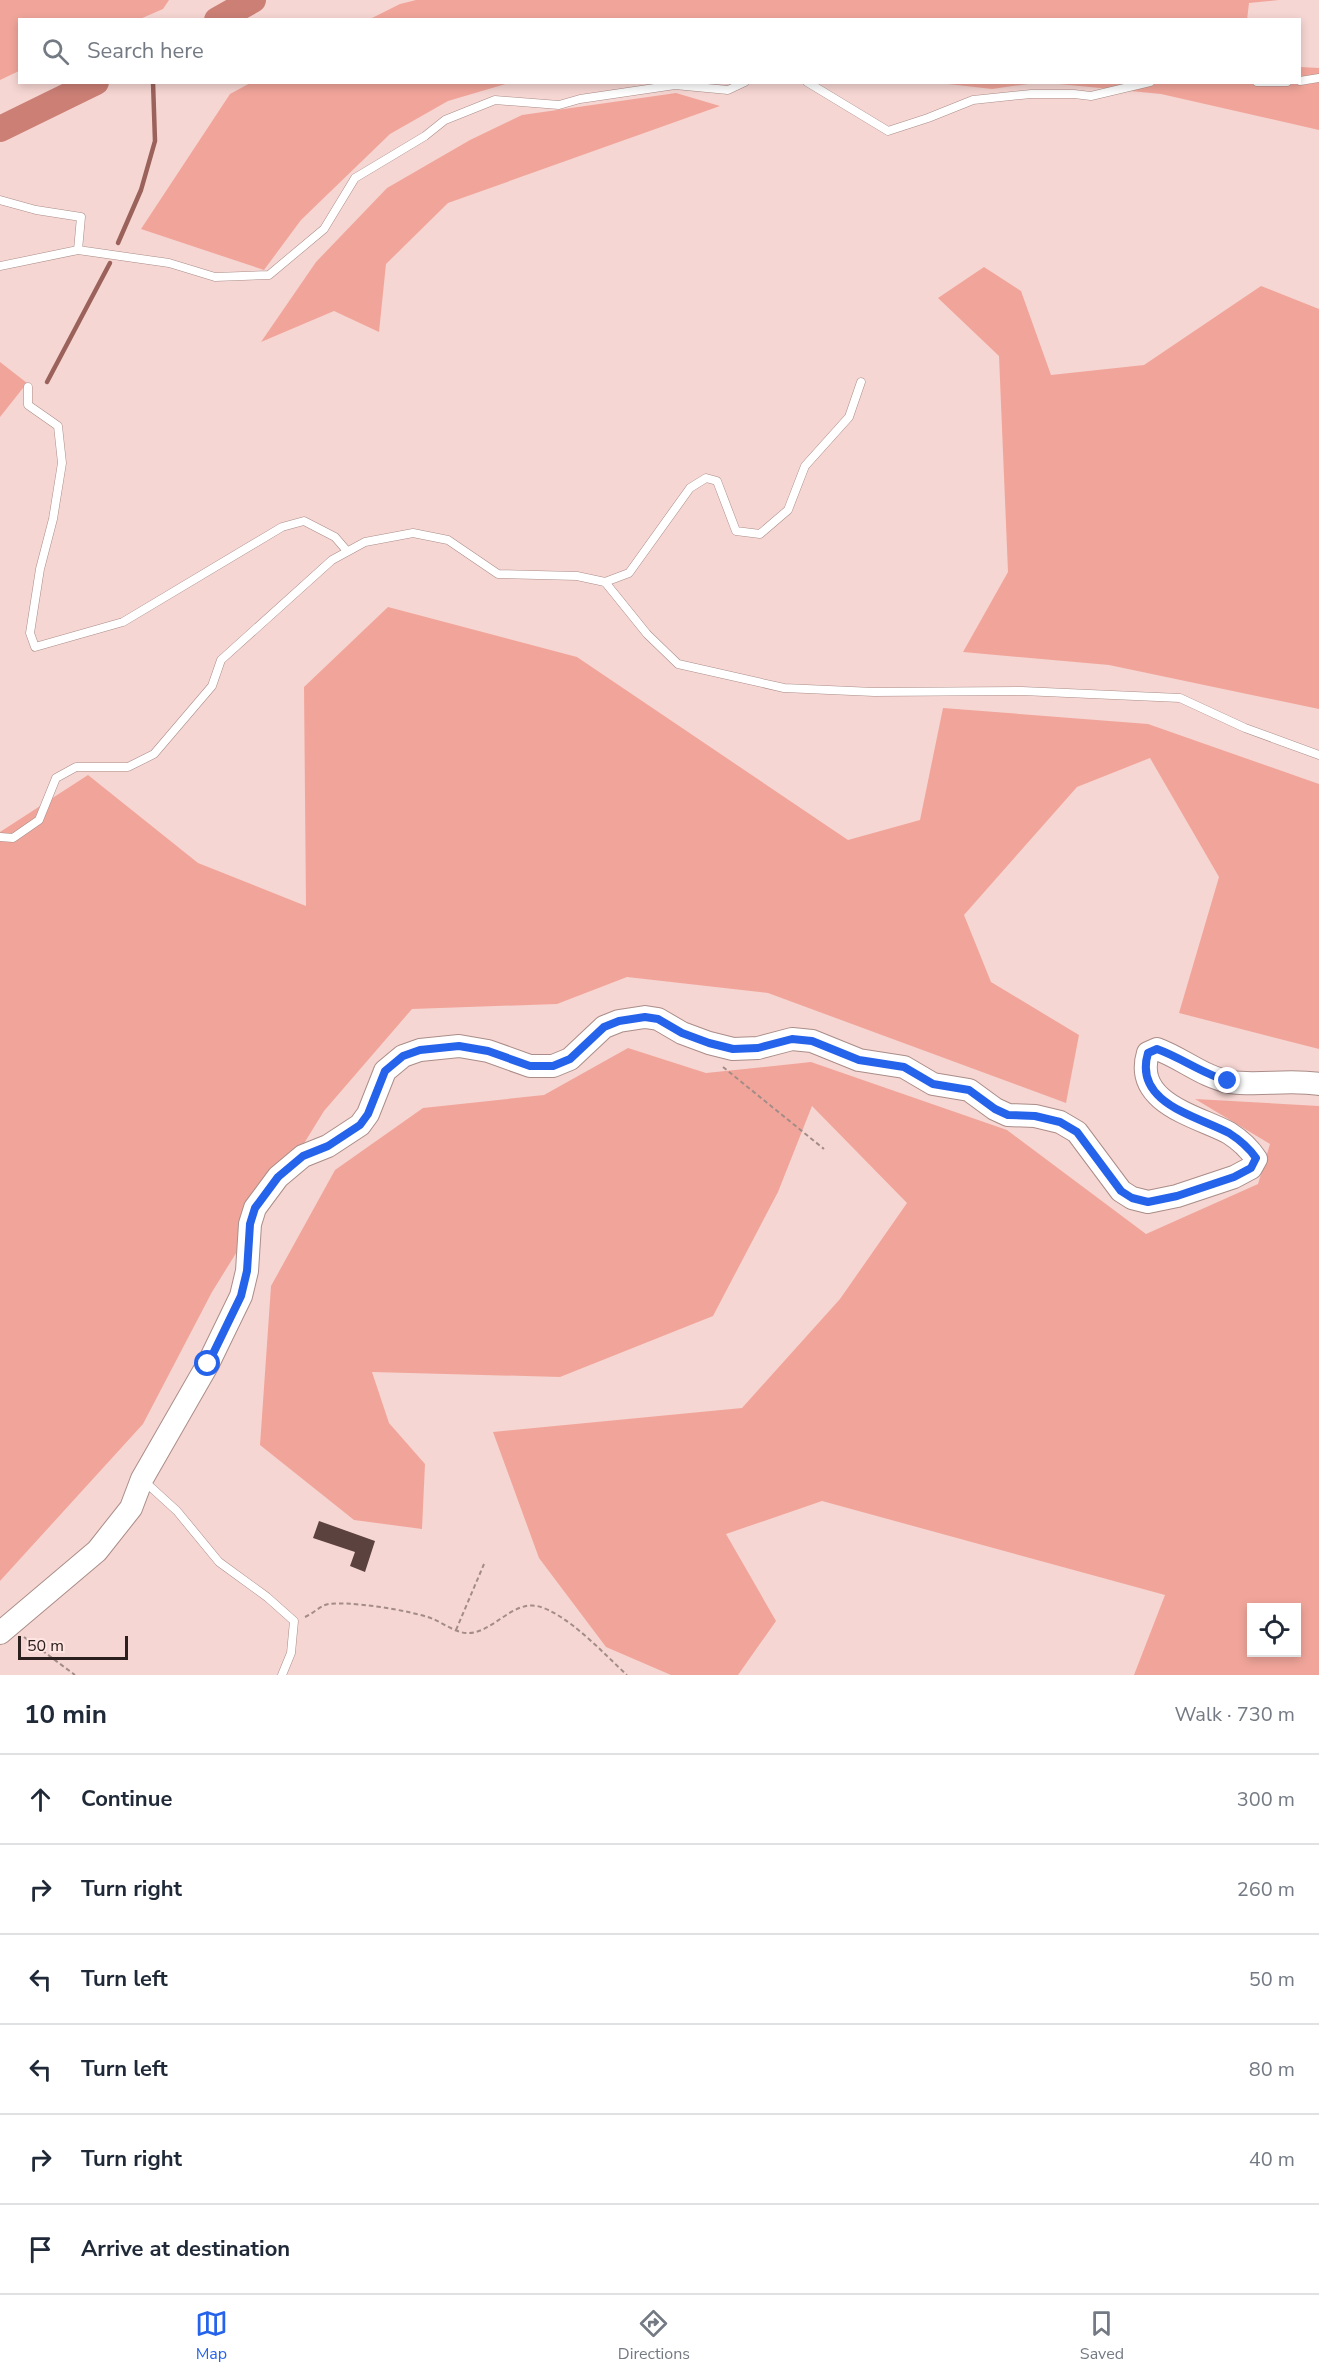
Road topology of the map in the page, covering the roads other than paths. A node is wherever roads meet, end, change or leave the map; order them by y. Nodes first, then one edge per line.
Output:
1 (1319, 78) edge
2 (1301, 81) edge
3 (741, 84) edge
4 (810, 84) edge
5 (1142, 84) edge
6 (0, 200) edge
7 (78, 250) junction
8 (0, 266) edge
9 (861, 382) dead end
10 (28, 387) dead end
11 (347, 551) junction
12 (605, 582) junction
13 (1319, 755) edge
14 (0, 837) edge
15 (1319, 1084) edge
16 (142, 1479) junction
17 (4, 1630) edge
18 (282, 1675) edge

1 - 2 lane
3 - 7 lane
4 - 5 lane
6 - 7 lane
7 - 8 lane
9 - 12 lane
10 - 11 lane
11 - 12 lane
11 - 14 lane
12 - 13 lane
15 - 16 street
16 - 17 street
16 - 18 lane

